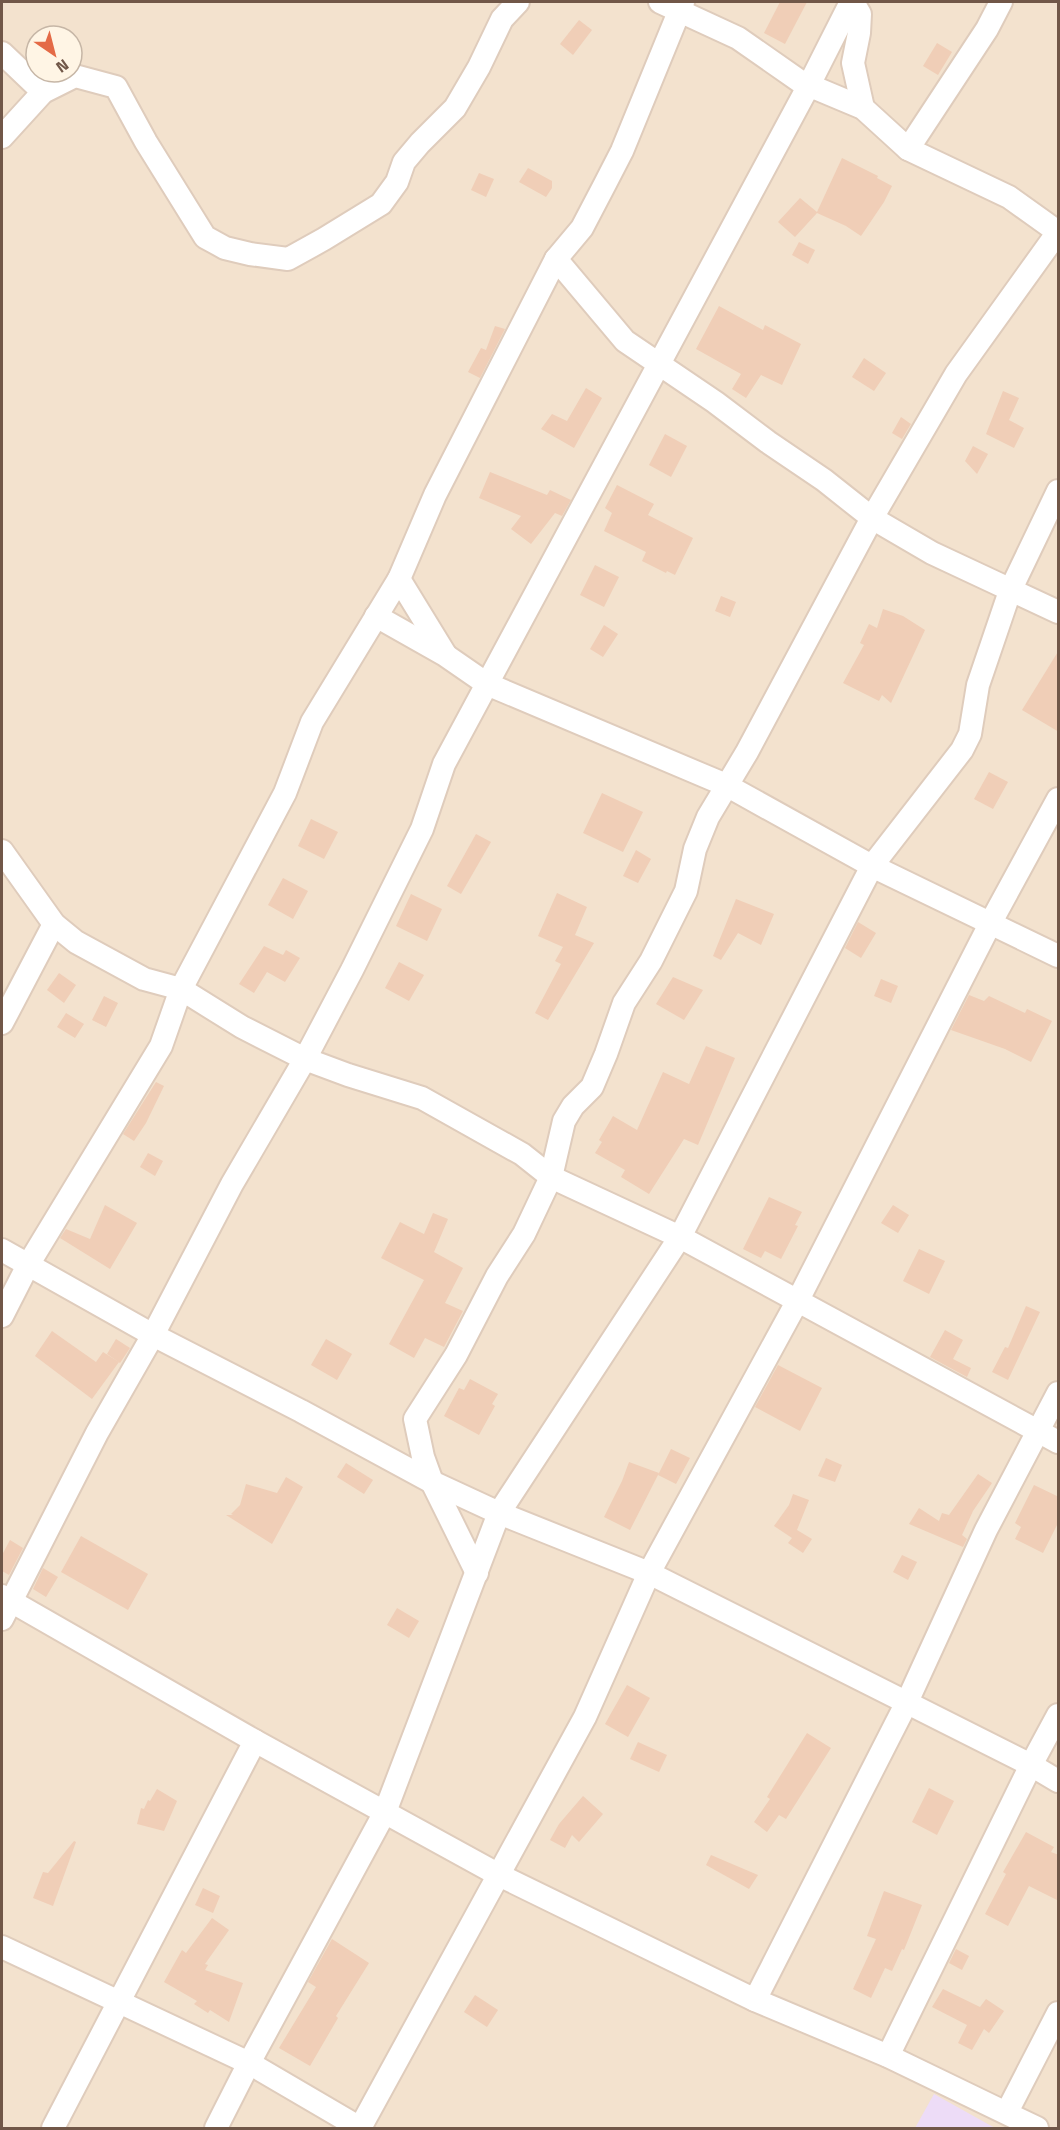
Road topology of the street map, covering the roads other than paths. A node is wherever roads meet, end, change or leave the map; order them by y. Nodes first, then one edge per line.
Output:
1 (518, 2) edge
2 (852, 2) edge
3 (1001, 2) edge
4 (674, 4) edge
5 (2, 53) edge
6 (809, 85) junction
7 (43, 92) junction
8 (863, 108) junction
9 (2, 137) edge
10 (908, 149) junction
11 (1058, 232) edge
12 (556, 259) junction
13 (660, 364) junction
14 (1059, 491) edge
15 (872, 518) junction
16 (399, 579) junction
17 (1010, 591) junction
18 (1059, 612) edge
19 (376, 616) junction
20 (445, 655) junction
21 (487, 684) junction
22 (726, 785) junction
23 (1059, 799) edge
24 (2, 851) edge
25 (872, 866) junction
26 (991, 922) junction
27 (54, 924) junction
28 (1059, 956) edge
29 (181, 989) junction
30 (2, 1023) edge
31 (304, 1059) junction
32 (551, 1177) junction
33 (680, 1237) junction
34 (2, 1250) edge
35 (28, 1265) junction
36 (798, 1300) junction
37 (2, 1316) edge
38 (153, 1335) junction
39 (1059, 1393) edge
40 (1039, 1432) junction
41 (1059, 1442) edge
42 (432, 1482) junction
43 (500, 1513) junction
44 (477, 1573) junction
45 (649, 1573) junction
46 (4, 1605) edge
47 (907, 1702) junction
48 (1059, 1714) edge
49 (255, 1741) junction
50 (1031, 1765) junction
51 (1059, 1781) edge
52 (385, 1812) junction
53 (499, 1875) junction
54 (2, 1947) edge
55 (119, 2000) junction
56 (754, 2000) junction
57 (1059, 2013) edge
58 (888, 2056) junction
59 (249, 2063) junction
60 (1007, 2112) junction
61 (53, 2128) edge
62 (216, 2128) edge
63 (360, 2128) edge
64 (1037, 2128) edge

1 - 7 street
2 - 6 street
2 - 8 street
3 - 10 street
4 - 6 street
4 - 12 street
5 - 7 street
6 - 8 street
6 - 13 street
7 - 9 street
8 - 10 street
10 - 11 street
11 - 15 street
12 - 13 street
12 - 16 street
13 - 15 street
13 - 21 street
14 - 17 street
15 - 17 street
15 - 22 street
16 - 19 street
16 - 20 street
17 - 18 street
17 - 25 street
19 - 20 street
19 - 29 street
20 - 21 street
21 - 22 street
21 - 31 street
22 - 25 street
22 - 32 street
23 - 26 street
24 - 27 street
25 - 26 street
25 - 33 street
26 - 28 street
26 - 36 street
27 - 29 street
27 - 30 street
29 - 31 street
29 - 35 street
31 - 32 street
31 - 38 street
32 - 33 street
32 - 42 street
33 - 36 street
33 - 43 street
34 - 35 street
35 - 37 street
35 - 38 street
36 - 40 street
36 - 45 street
38 - 42 street
38 - 46 street
39 - 40 street
40 - 41 street
40 - 47 street
42 - 43 street
42 - 44 street
43 - 44 street
43 - 45 street
44 - 52 street
45 - 47 street
45 - 53 street
46 - 49 street
47 - 50 street
47 - 56 street
48 - 50 street
49 - 52 street
49 - 55 street
50 - 51 street
50 - 58 street
52 - 53 street
52 - 59 street
53 - 56 street
53 - 63 street
54 - 55 street
55 - 59 street
55 - 61 street
56 - 58 street
57 - 60 street
58 - 60 street
59 - 62 street
59 - 63 street
60 - 64 street

